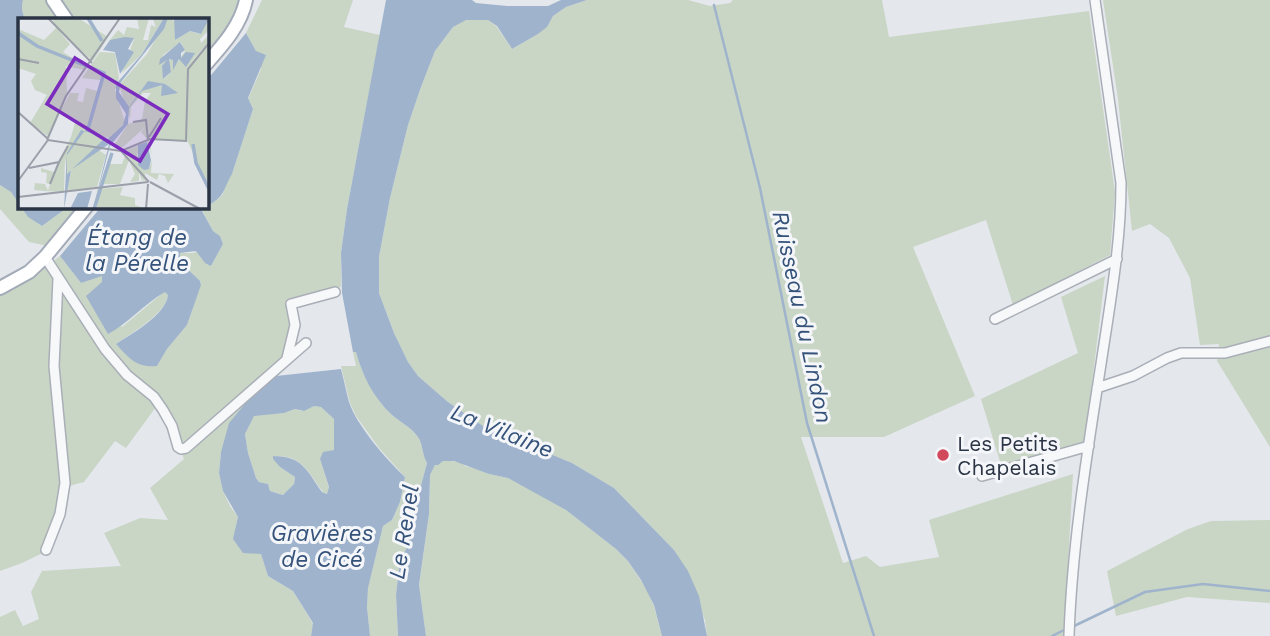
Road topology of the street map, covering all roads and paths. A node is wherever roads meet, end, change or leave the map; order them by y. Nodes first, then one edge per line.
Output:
1 (53, 0) edge
2 (246, 0) edge
3 (1095, 0) edge
4 (65, 18) edge
5 (208, 62) edge
6 (85, 208) edge
7 (45, 257) junction
8 (1117, 259) junction
9 (58, 279) junction
10 (0, 288) edge
11 (335, 292) dead end
12 (995, 318) dead end
13 (1270, 341) edge
14 (306, 343) dead end
15 (287, 360) junction
16 (1097, 388) junction
17 (1089, 446) junction
18 (982, 476) dead end
19 (46, 550) dead end
20 (1070, 629) edge

1 - 4 main road
2 - 5 main road
3 - 8 street
6 - 7 main road
7 - 9 street
7 - 10 main road
8 - 12 street
8 - 16 street
9 - 15 street
9 - 19 street
11 - 15 street
13 - 16 street
14 - 15 street
16 - 17 street
17 - 18 street
17 - 20 street

